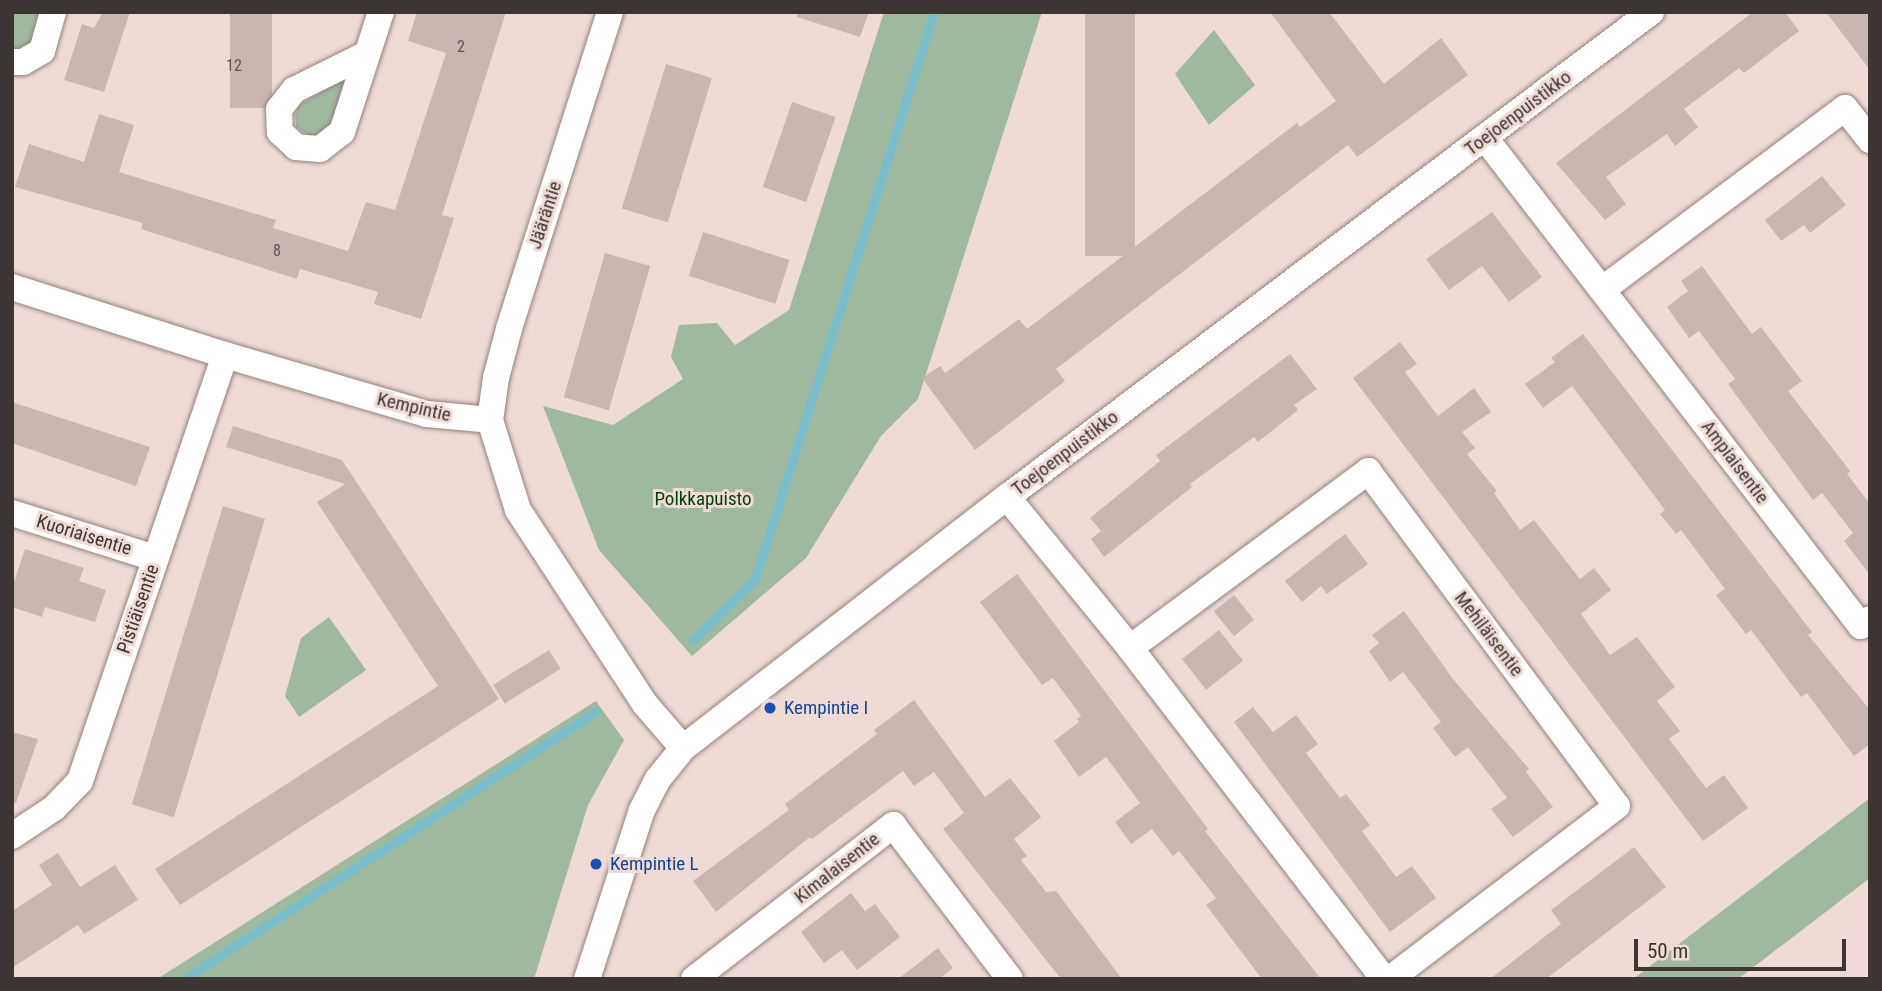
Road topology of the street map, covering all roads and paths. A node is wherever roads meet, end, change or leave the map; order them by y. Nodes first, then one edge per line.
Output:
1 (53, 12) edge
2 (381, 12) edge
3 (610, 12) edge
4 (1651, 12) edge
5 (367, 54) dead end
6 (12, 62) edge
7 (1485, 138) junction
8 (1870, 140) edge
9 (12, 287) edge
10 (1603, 289) junction
11 (225, 355) junction
12 (490, 420) junction
13 (1007, 496) junction
14 (12, 513) edge
15 (155, 558) junction
16 (1870, 619) edge
17 (1130, 648) junction
18 (683, 748) junction
19 (12, 836) edge
20 (587, 979) edge
21 (694, 979) edge
22 (1010, 979) edge
23 (1384, 979) edge
24 (1390, 979) edge

1 - 6 street
2 - 5 street
3 - 12 street, Jääräntie
4 - 7 street, Toejoenpuistikko
7 - 10 street, Ampiaisentie
7 - 13 street, Toejoenpuistikko
8 - 10 street
9 - 11 street, Kempintie
10 - 16 street, Ampiaisentie
11 - 12 street, Kempintie
11 - 15 street, Pistiäisentie
12 - 18 street
13 - 17 street
13 - 18 street, Toejoenpuistikko
14 - 15 street, Kuoriaisentie
15 - 19 street, Pistiäisentie
17 - 23 street
17 - 24 street, Mehiläisentie
18 - 20 street, Toejoenpuistikko
21 - 22 street, Kimalaisentie

